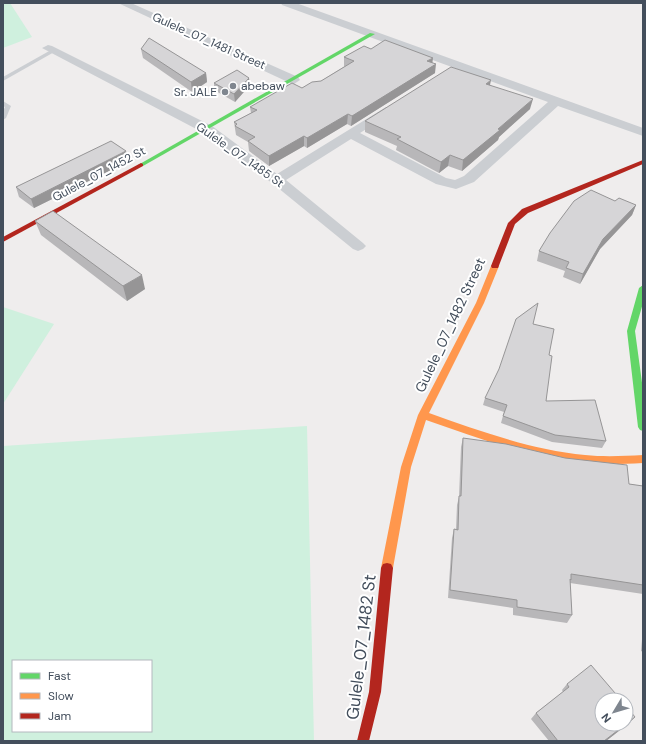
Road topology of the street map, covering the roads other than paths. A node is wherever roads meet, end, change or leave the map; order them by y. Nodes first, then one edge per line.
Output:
1 (123, 3) edge
2 (286, 3) edge
3 (372, 34) junction
4 (50, 50) joint
5 (457, 66) junction
6 (444, 74) edge
7 (3, 79) edge
8 (294, 80) junction
9 (556, 101) junction
10 (3, 103) edge
11 (397, 104) edge
12 (3, 118) edge
13 (207, 129) junction
14 (643, 132) edge
15 (351, 134) junction
16 (643, 162) edge
17 (277, 180) junction
18 (3, 240) edge
19 (358, 246) dead end
20 (643, 288) edge
21 (637, 332) edge
22 (423, 415) junction
23 (643, 427) edge
24 (643, 458) edge
25 (388, 556) joint
26 (362, 741) edge

1 - 8 street, Gulele_07_1481 Street
2 - 3 street
3 - 5 street
3 - 8 street, Gulele_07_1452 St
4 - 7 lane
4 - 13 street, Gulele_07_1485 St
5 - 6 street
5 - 9 street
8 - 13 street, Gulele_07_1452 St
9 - 14 street
9 - 15 street
10 - 12 lane
11 - 15 street
13 - 17 street, Gulele_07_1485 St
13 - 18 street, Gulele_07_1452 St
15 - 17 street
16 - 22 street, Gulele_07_1482 Street
17 - 19 street, Gulele_07_1485 St
20 - 21 street
21 - 23 street
22 - 24 street
22 - 25 street, Gulele_07_1482 Street
25 - 26 street, Gulele_07_1482 St

